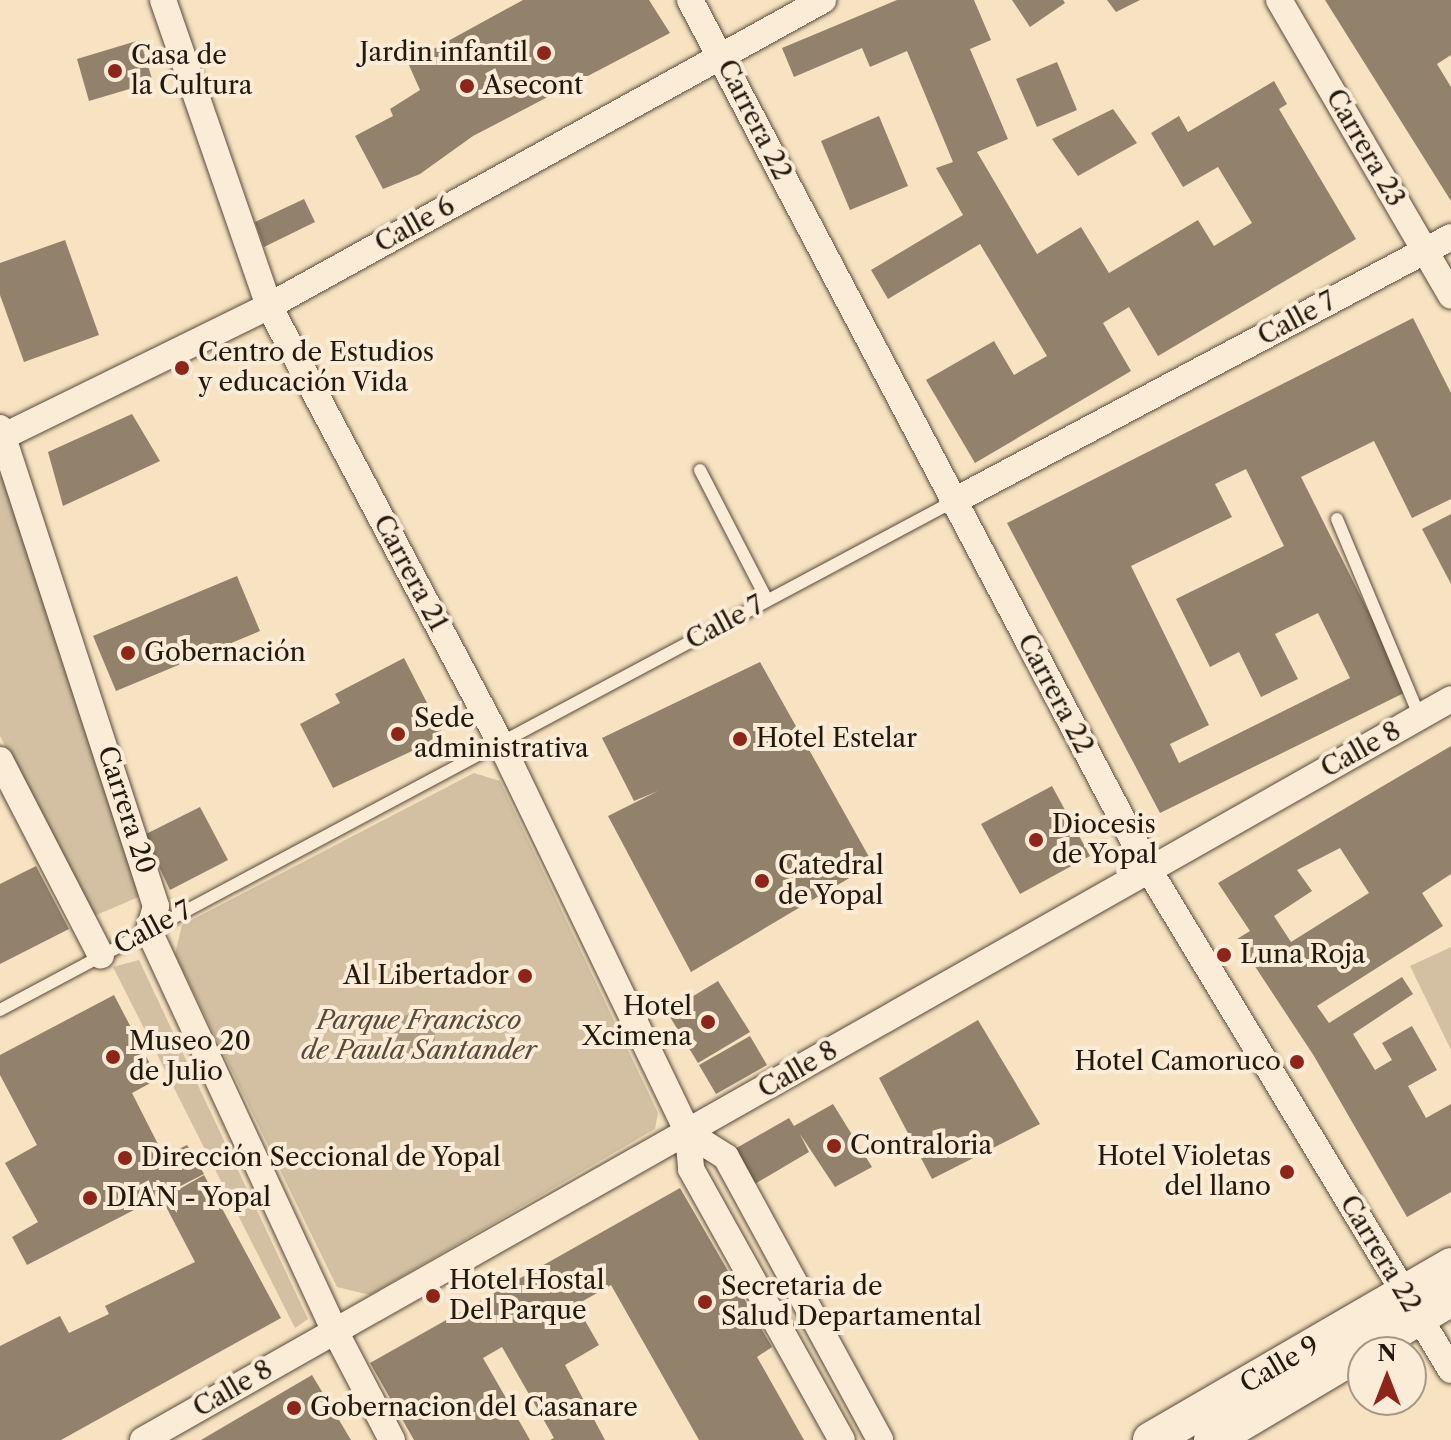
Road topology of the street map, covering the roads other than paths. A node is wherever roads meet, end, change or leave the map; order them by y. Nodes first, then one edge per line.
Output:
1 (163, 0) edge
2 (690, 0) edge
3 (823, 0) edge
4 (1279, 0) edge
5 (721, 55) junction
6 (1451, 237) edge
7 (1425, 251) junction
8 (1451, 296) edge
9 (269, 306) junction
10 (2, 434) edge
11 (700, 470) dead end
12 (952, 502) junction
13 (1337, 519) dead end
14 (767, 600) junction
15 (1451, 699) edge
16 (1420, 717) junction
17 (500, 742) junction
18 (0, 760) edge
19 (1149, 870) junction
20 (149, 931) junction
21 (101, 956) junction
22 (0, 1010) edge
23 (688, 1133) junction
24 (1451, 1266) edge
25 (1451, 1298) edge
26 (1412, 1306) junction
27 (335, 1331) junction
28 (1451, 1370) edge
29 (143, 1440) edge
30 (392, 1440) edge
31 (842, 1440) edge
32 (880, 1440) edge
33 (1151, 1440) edge
34 (1212, 1440) edge

1 - 9 street, Carrera 21
2 - 5 street, Carrera 22
3 - 5 street, Calle 6
4 - 7 street, Carrera 23
5 - 9 street, Calle 6
5 - 12 street, Carrera 22
6 - 7 street, Calle 7
7 - 8 street, Carrera 23
7 - 12 street, Calle 7
9 - 10 street, Calle 6
9 - 17 street, Carrera 21
10 - 20 street, Carrera 20
11 - 14 lane
12 - 14 lane, Calle 7
12 - 19 street, Carrera 22
13 - 16 lane
14 - 17 lane, Calle 7
15 - 16 street, Calle 8
16 - 19 street, Calle 8
17 - 20 lane, Calle 7
17 - 23 street, Carrera 21
18 - 21 street
19 - 23 street, Calle 8
19 - 26 street, Carrera 22
20 - 21 lane, Calle 7
20 - 27 street, Carrera 20
21 - 22 lane, Calle 7
23 - 27 street, Calle 8
23 - 31 street, Carrera 21
23 - 32 street
24 - 26 main road, Calle 9
25 - 26 main road, Calle 9
26 - 28 street, Carrera 22
26 - 33 main road, Calle 9
26 - 34 main road, Calle 9
27 - 29 street, Calle 8
27 - 30 street, Carrera 20

